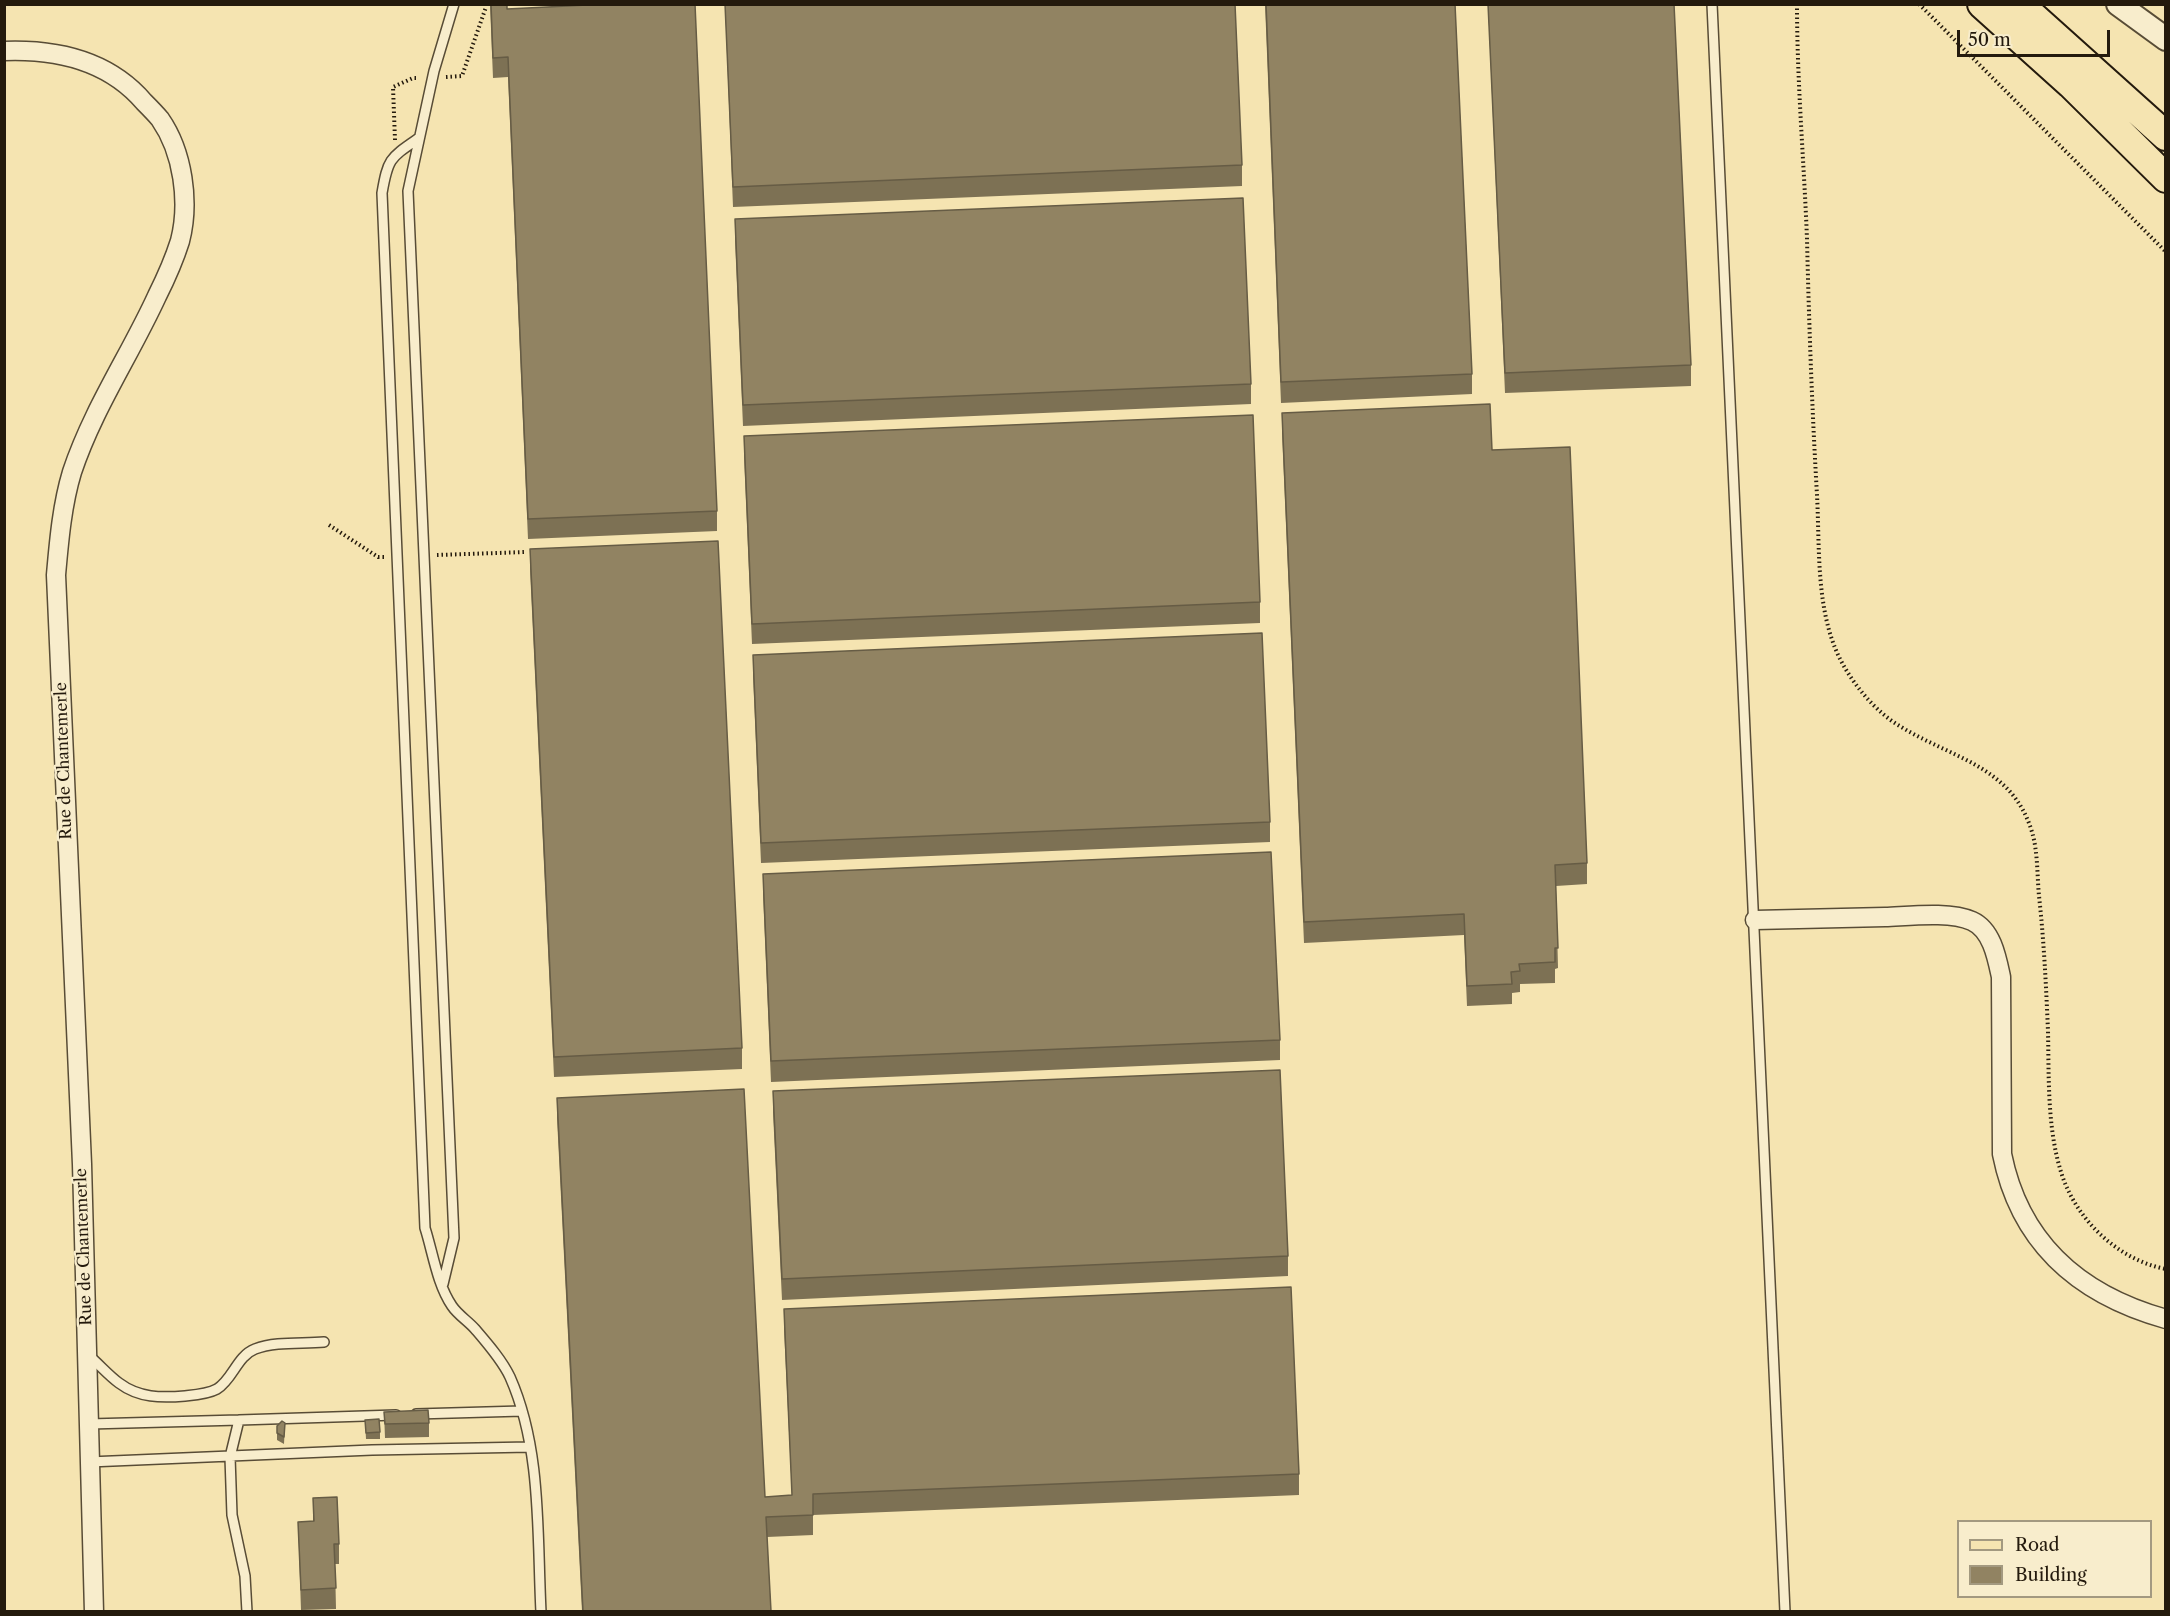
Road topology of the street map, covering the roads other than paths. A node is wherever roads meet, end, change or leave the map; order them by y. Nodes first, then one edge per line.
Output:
1 (454, 4) edge
2 (1712, 4) edge
3 (1982, 4) edge
4 (2019, 4) edge
5 (2118, 4) edge
6 (2166, 39) edge
7 (4, 51) edge
8 (2166, 136) edge
9 (419, 138) junction
10 (2166, 178) edge
11 (1755, 920) junction
12 (442, 1286) junction
13 (2166, 1319) edge
14 (324, 1342) dead end
15 (88, 1355) junction
16 (522, 1411) junction
17 (239, 1420) junction
18 (89, 1424) junction
19 (530, 1447) junction
20 (230, 1457) junction
21 (89, 1462) junction
22 (94, 1611) edge
23 (247, 1611) edge
24 (541, 1611) edge
25 (1785, 1611) edge

1 - 9 lane
2 - 11 lane
3 - 10 main road
4 - 8 main road
5 - 6 street
7 - 15 street, Rue de Chantemerle
9 - 12 lane
9 - 12 lane
11 - 13 street
11 - 25 lane
12 - 16 lane
14 - 15 lane
15 - 18 street, Rue de Chantemerle
16 - 17 lane
16 - 19 lane
17 - 18 lane
17 - 20 lane
18 - 21 street, Rue de Chantemerle
19 - 20 lane
19 - 24 lane
20 - 21 lane
20 - 23 lane
21 - 22 street, Rue de Chantemerle

